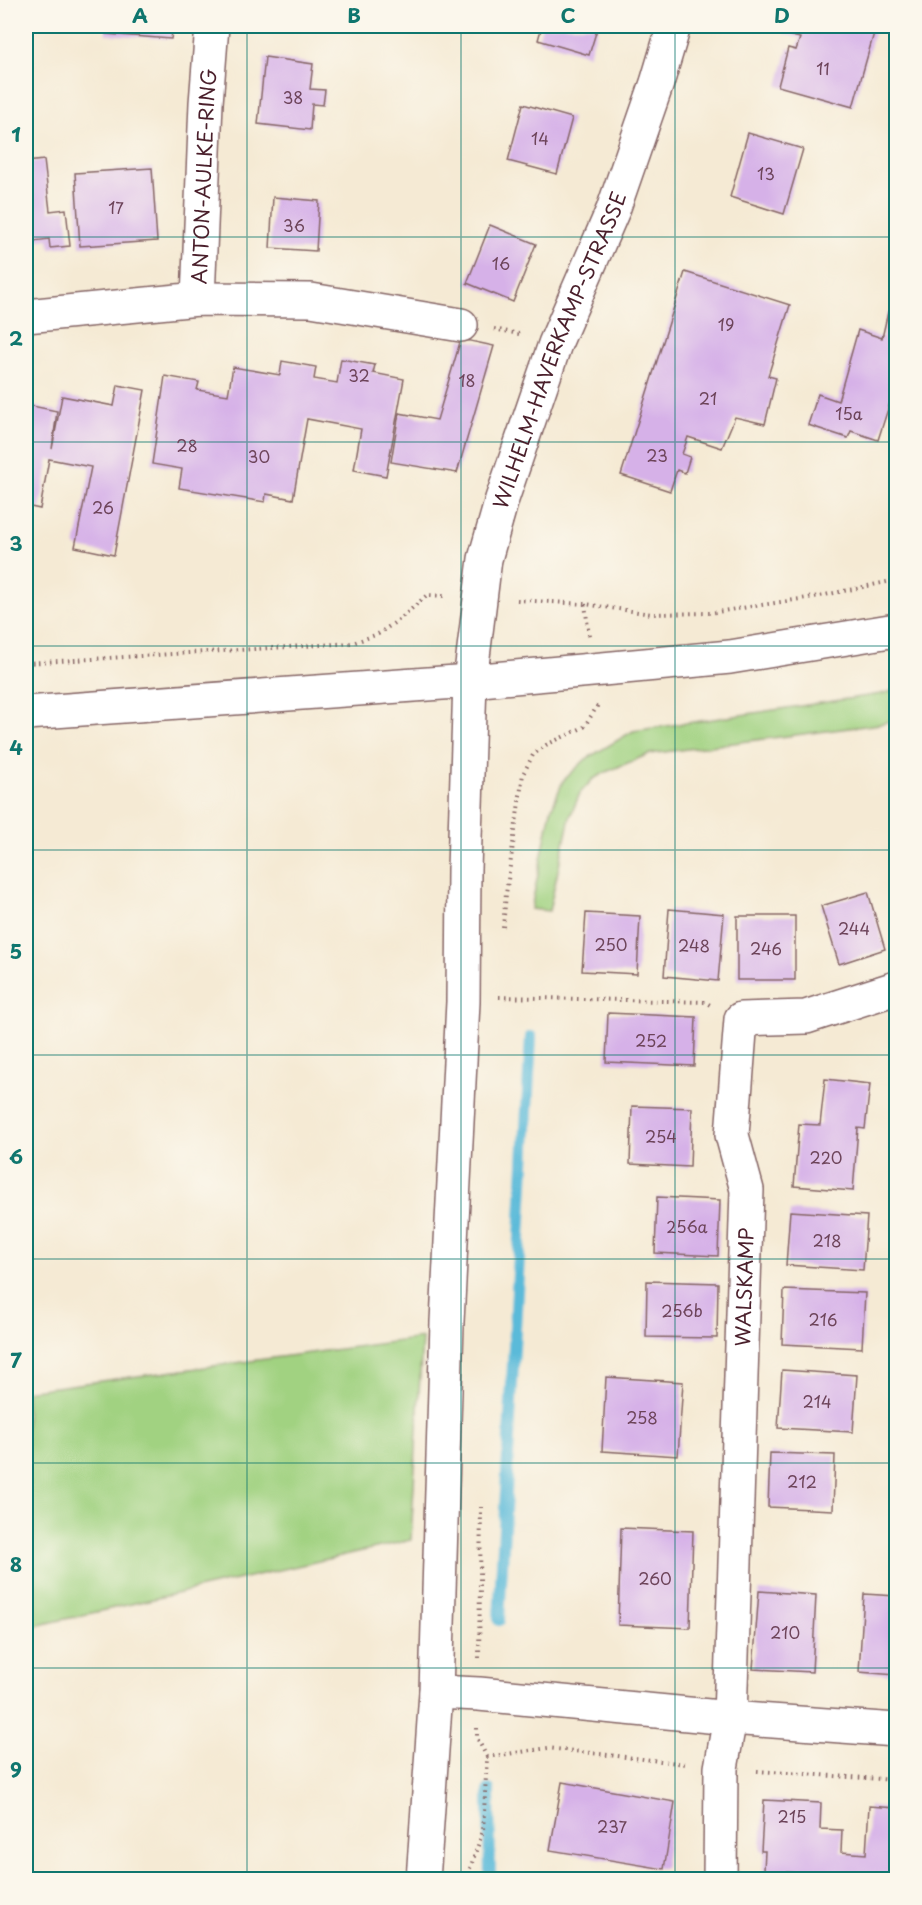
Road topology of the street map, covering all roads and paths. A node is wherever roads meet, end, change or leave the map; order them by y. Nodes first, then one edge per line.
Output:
1 (212, 26) edge
2 (674, 26) edge
3 (198, 298) junction
4 (26, 316) edge
5 (461, 325) joint
6 (555, 344) junction
7 (897, 580) edge
8 (427, 595) dead end
9 (479, 598) junction
10 (585, 604) junction
11 (897, 630) edge
12 (26, 663) edge
13 (592, 670) junction
14 (470, 681) junction
15 (26, 713) edge
16 (502, 928) dead end
17 (897, 988) edge
18 (496, 996) dead end
19 (741, 1019) junction
20 (481, 1500) dead end
21 (436, 1692) junction
22 (479, 1694) junction
23 (730, 1718) junction
24 (897, 1730) edge
25 (423, 1880) edge
26 (466, 1880) edge
27 (720, 1880) edge

1 - 3 street, ANTON-AULKE-RING
2 - 6 street, WILHELM-HAVERKAMP-STRASSE
3 - 4 street, ANTON-AULKE-RING
3 - 5 street
5 - 6 path
6 - 9 street, WILHELM-HAVERKAMP-STRASSE
7 - 10 path
8 - 12 path
9 - 10 path
9 - 14 street, WILHELM-HAVERKAMP-STRASSE
10 - 13 path
11 - 13 street
13 - 14 street
13 - 16 path
14 - 15 street
14 - 21 street, WILHELM-HAVERKAMP-STRASSE
17 - 19 street
18 - 19 path
19 - 23 street, WALSKAMP
20 - 22 path
21 - 22 street
21 - 25 street, WILHELM-HAVERKAMP-STRASSE
22 - 23 street
22 - 26 path
23 - 24 street
23 - 27 street, WALSKAMP

